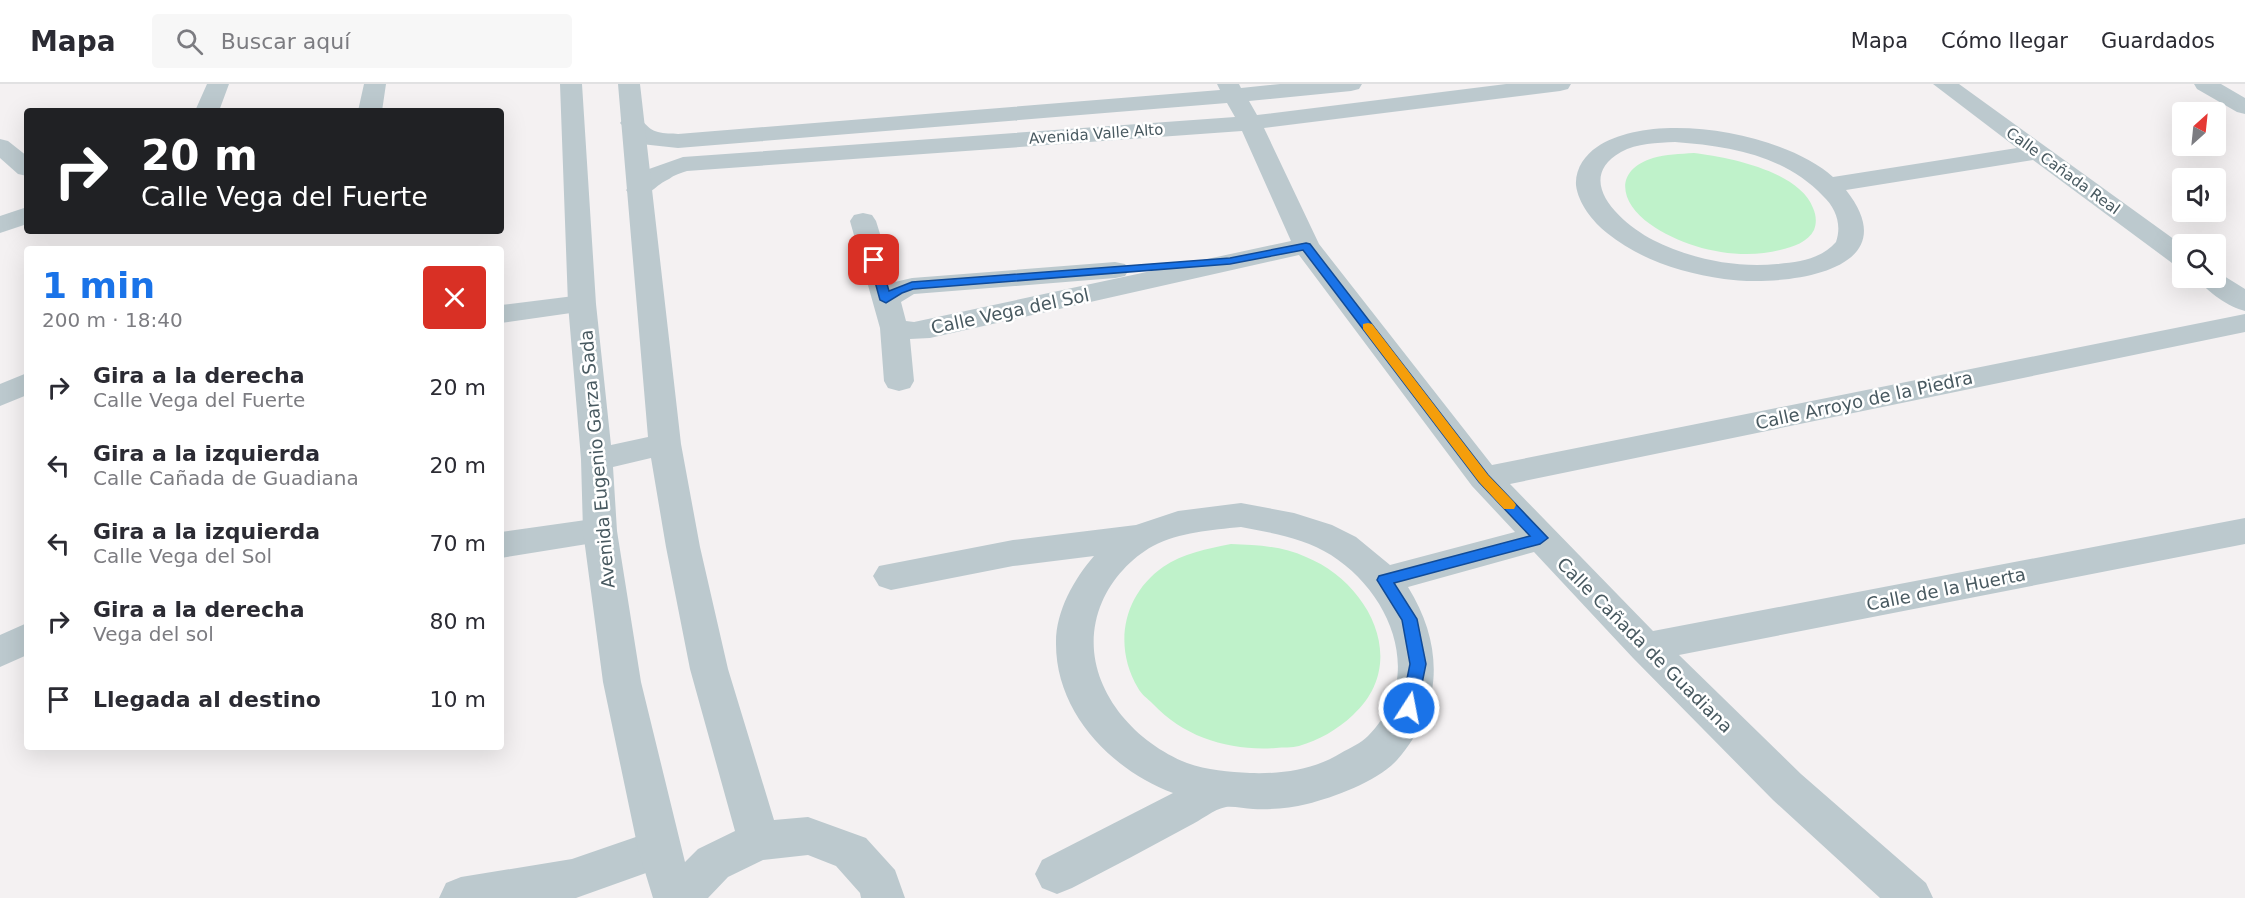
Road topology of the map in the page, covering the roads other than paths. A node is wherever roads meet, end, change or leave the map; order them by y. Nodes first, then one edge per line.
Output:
1 (218, 84) edge
2 (375, 84) edge
3 (571, 84) edge
4 (629, 84) edge
5 (1351, 84) edge
6 (1560, 84) edge
7 (1944, 84) edge
8 (2205, 84) edge
9 (1237, 101) edge
10 (2245, 107) edge
11 (208, 108) edge
12 (371, 108) edge
13 (632, 123) junction
14 (0, 146) edge
15 (2037, 152) junction
16 (24, 166) edge
17 (1829, 185) junction
18 (639, 190) junction
19 (24, 215) edge
20 (863, 221) dead end
21 (0, 225) edge
22 (1306, 246) junction
23 (2172, 250) edge
24 (1230, 261) junction
25 (2225, 288) edge
26 (886, 300) junction
27 (2245, 302) edge
28 (582, 304) junction
29 (504, 314) edge
30 (2245, 322) edge
31 (894, 328) junction
32 (899, 381) dead end
33 (24, 384) edge
34 (0, 396) edge
35 (665, 444) junction
36 (597, 459) junction
37 (1484, 478) junction
38 (600, 531) junction
39 (2245, 531) edge
40 (1140, 537) junction
41 (1540, 538) junction
42 (504, 545) edge
43 (891, 576) dead end
44 (1385, 580) junction
45 (24, 640) edge
46 (1646, 647) junction
47 (0, 652) edge
48 (1219, 790) junction
49 (759, 841) junction
50 (659, 849) junction
51 (1058, 874) dead end
52 (460, 898) edge
53 (677, 898) edge
54 (883, 898) edge
55 (1911, 898) edge

1 - 11 street
2 - 12 street
3 - 28 street, Avenida Eugenio Garza Sada
4 - 13 street
5 - 9 street, Avenida Valle Alto
6 - 9 street, Avenida Valle Alto
7 - 15 street, Calle Cañada Real
8 - 10 street
9 - 13 street, Avenida Valle Alto
9 - 18 street, Avenida Valle Alto
9 - 22 street, Calle Cañada de Guadiana
13 - 18 street
14 - 16 street
15 - 17 street
15 - 23 street, Calle Cañada Real
17 - 17 street
18 - 35 street
19 - 21 street
20 - 26 street
22 - 24 street, Calle Vega del Sol
22 - 37 street, Calle Cañada de Guadiana
24 - 26 street, Calle Vega del Sol
24 - 31 street, Calle Vega del Sol
25 - 27 street
26 - 31 street
28 - 29 street
28 - 36 street, Avenida Eugenio Garza Sada
30 - 37 street, Calle Arroyo de la Piedra
31 - 32 street
33 - 34 street
35 - 36 street
35 - 49 street
36 - 38 street, Avenida Eugenio Garza Sada
37 - 41 street, Calle Cañada de Guadiana
38 - 42 street
38 - 50 street, Avenida Eugenio Garza Sada
39 - 46 street, Calle de la Huerta
40 - 43 street
40 - 44 street
40 - 48 street
41 - 44 street
41 - 46 street, Calle Cañada de Guadiana
44 - 48 street
45 - 47 street
46 - 55 street, Calle Cañada de Guadiana
48 - 51 street
49 - 53 street
49 - 54 street
50 - 52 street
50 - 53 street, Avenida Eugenio Garza Sada

